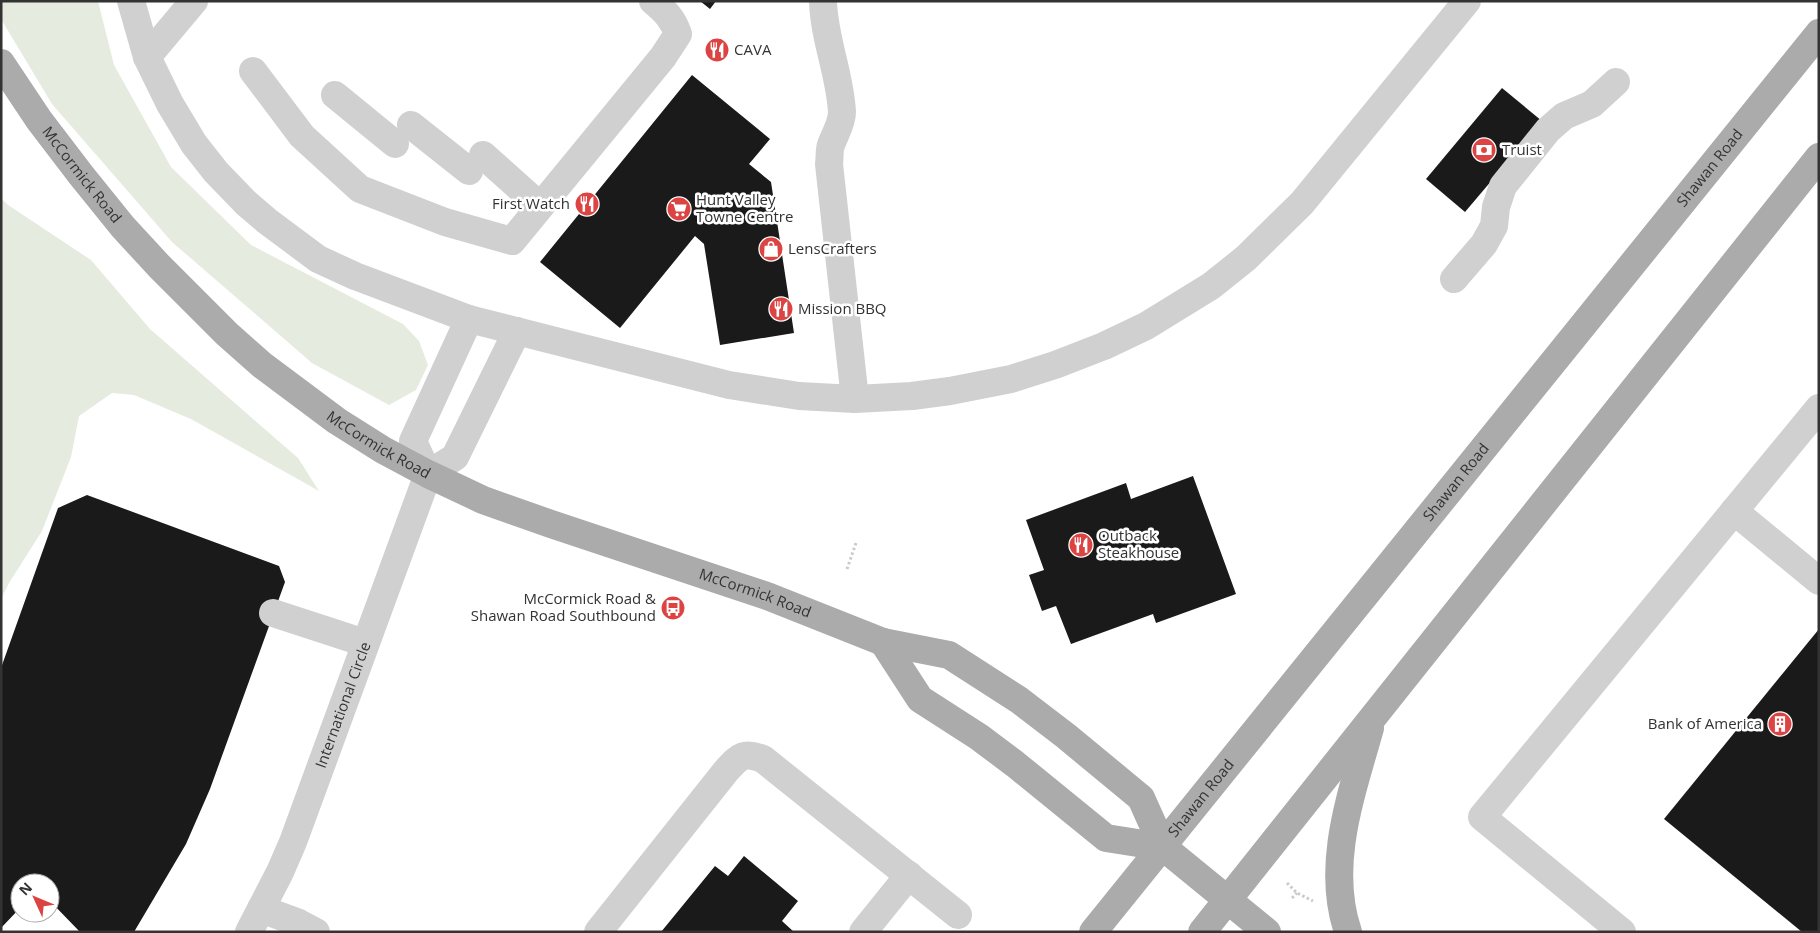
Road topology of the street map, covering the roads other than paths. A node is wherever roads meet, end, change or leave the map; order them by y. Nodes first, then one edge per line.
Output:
1 (131, 1) edge
2 (194, 1) edge
3 (654, 1) edge
4 (823, 1) edge
5 (1466, 1) edge
6 (1818, 33) edge
7 (147, 57) junction
8 (1, 63) edge
9 (252, 71) dead end
10 (1616, 82) dead end
11 (335, 95) dead end
12 (1819, 157) edge
13 (540, 206) junction
14 (1454, 279) dead end
15 (469, 319) junction
16 (517, 331) junction
17 (855, 399) junction
18 (1814, 423) edge
19 (428, 474) junction
20 (1734, 511) junction
21 (1819, 581) edge
22 (273, 613) dead end
23 (883, 642) junction
24 (365, 643) junction
25 (1373, 718) junction
26 (1163, 847) junction
27 (909, 875) junction
28 (1228, 900) junction
29 (958, 915) dead end
30 (255, 920) edge
31 (316, 932) edge
32 (598, 932) edge
33 (863, 932) edge
34 (1093, 932) edge
35 (1202, 932) edge
36 (1266, 932) edge
37 (1348, 932) edge
38 (1622, 932) edge

1 - 7 street
2 - 7 street
3 - 13 street
4 - 17 street
5 - 17 street
6 - 26 main road, Shawan Road
7 - 15 street
8 - 19 main road, McCormick Road
9 - 13 street
10 - 14 street
11 - 13 street
12 - 25 main road
15 - 16 street
15 - 19 street
16 - 17 street
16 - 19 street
18 - 20 street
19 - 23 main road, McCormick Road
19 - 24 street, International Circle
20 - 21 street
20 - 38 street
22 - 24 street
23 - 26 main road
23 - 26 main road, McCormick Road
24 - 30 street, International Circle
25 - 28 main road
25 - 37 main road
26 - 28 main road, McCormick Road
26 - 34 main road, Shawan Road
27 - 29 street
27 - 32 street
27 - 33 street
28 - 35 main road
28 - 36 main road, McCormick Road
30 - 31 street

